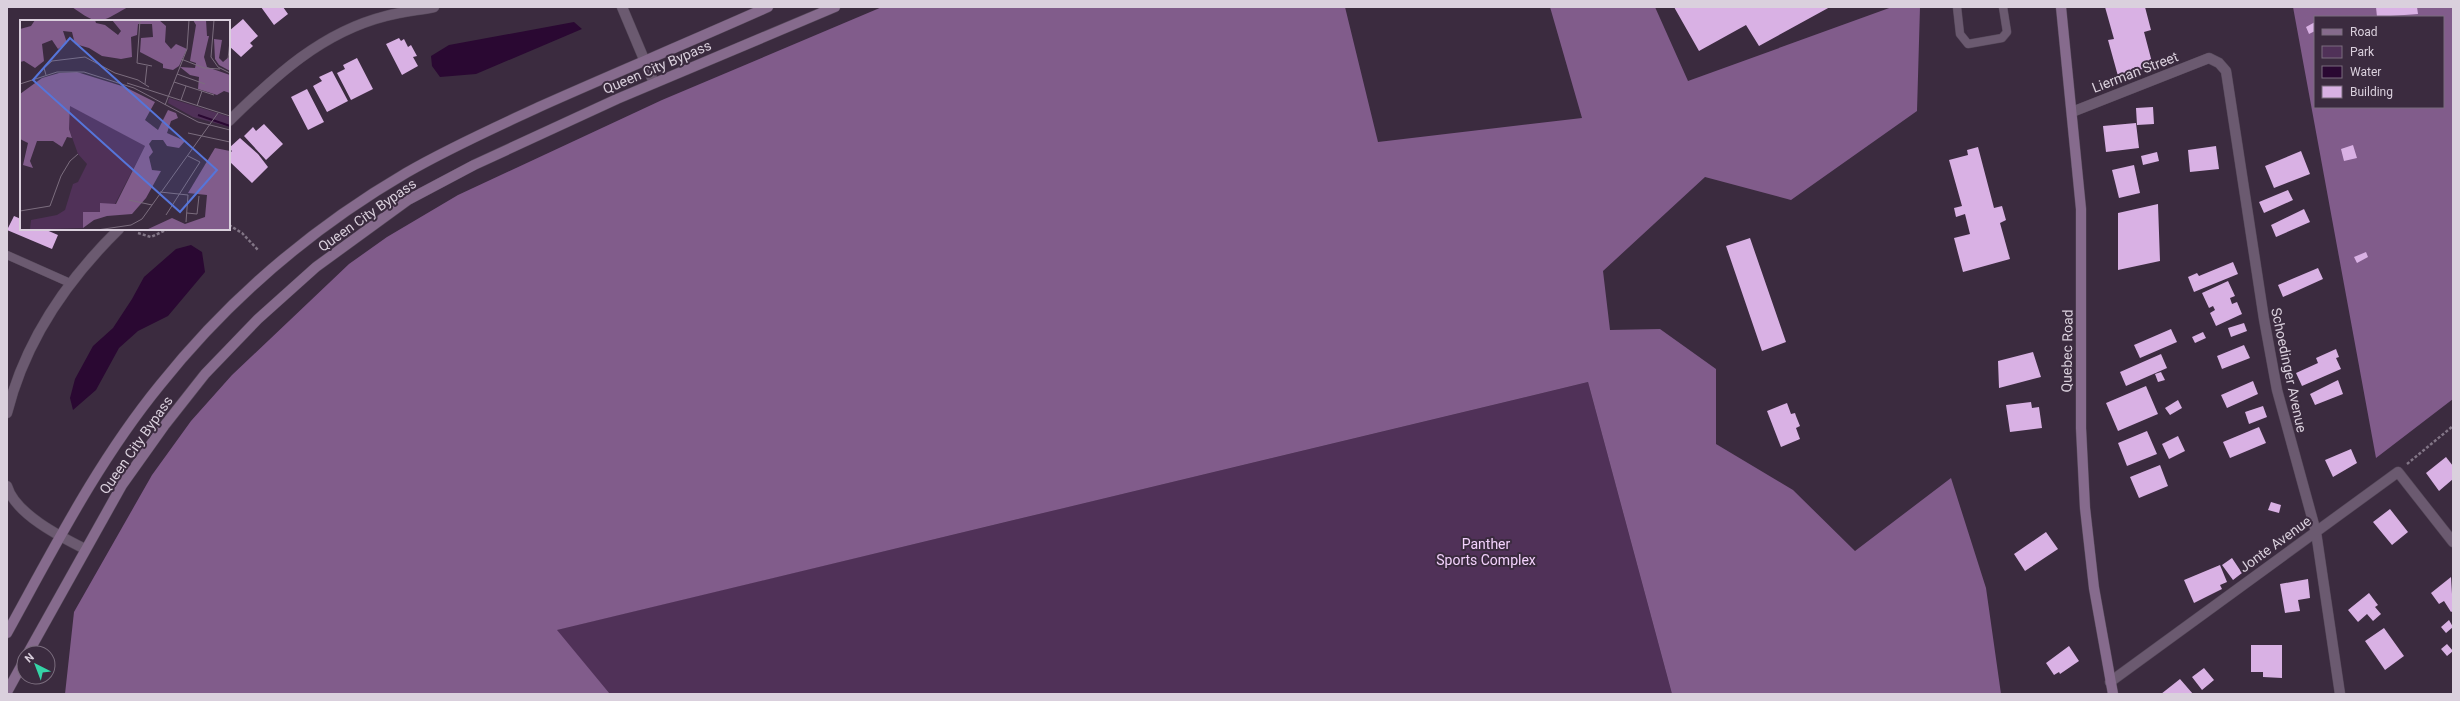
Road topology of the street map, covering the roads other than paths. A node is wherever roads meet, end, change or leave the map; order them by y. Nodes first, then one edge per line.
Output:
1 (434, 7) edge
2 (622, 7) edge
3 (768, 7) edge
4 (834, 7) edge
5 (1958, 7) edge
6 (2003, 7) edge
7 (2061, 7) edge
8 (2208, 58) joint
9 (645, 60) junction
10 (654, 83) junction
11 (2072, 112) junction
12 (230, 120) edge
13 (118, 230) edge
14 (7, 255) edge
15 (70, 283) junction
16 (7, 412) edge
17 (7, 486) edge
18 (2316, 532) junction
19 (60, 536) junction
20 (2453, 542) edge
21 (85, 549) junction
22 (7, 633) edge
23 (32, 645) edge
24 (16, 676) edge
25 (2110, 682) junction
26 (7, 692) edge
27 (2112, 694) edge
28 (2340, 694) edge

1 - 12 street
2 - 9 street
3 - 9 main road, Queen City Bypass
4 - 10 main road, Queen City Bypass
5 - 6 lane
7 - 11 main road, Quebec Road
8 - 11 street, Lierman Street
8 - 18 street, Schoedinger Avenue
9 - 10 street
9 - 19 main road, Queen City Bypass
10 - 21 main road, Queen City Bypass
11 - 25 main road, Quebec Road
13 - 15 street
14 - 15 lane
15 - 16 street
17 - 19 street
18 - 20 street, Jonte Avenue
18 - 25 street, Jonte Avenue
18 - 28 street, Schoedinger Avenue
19 - 21 street
19 - 22 main road, Queen City Bypass
21 - 23 main road, Queen City Bypass
24 - 26 main road
25 - 27 main road, Quebec Road

